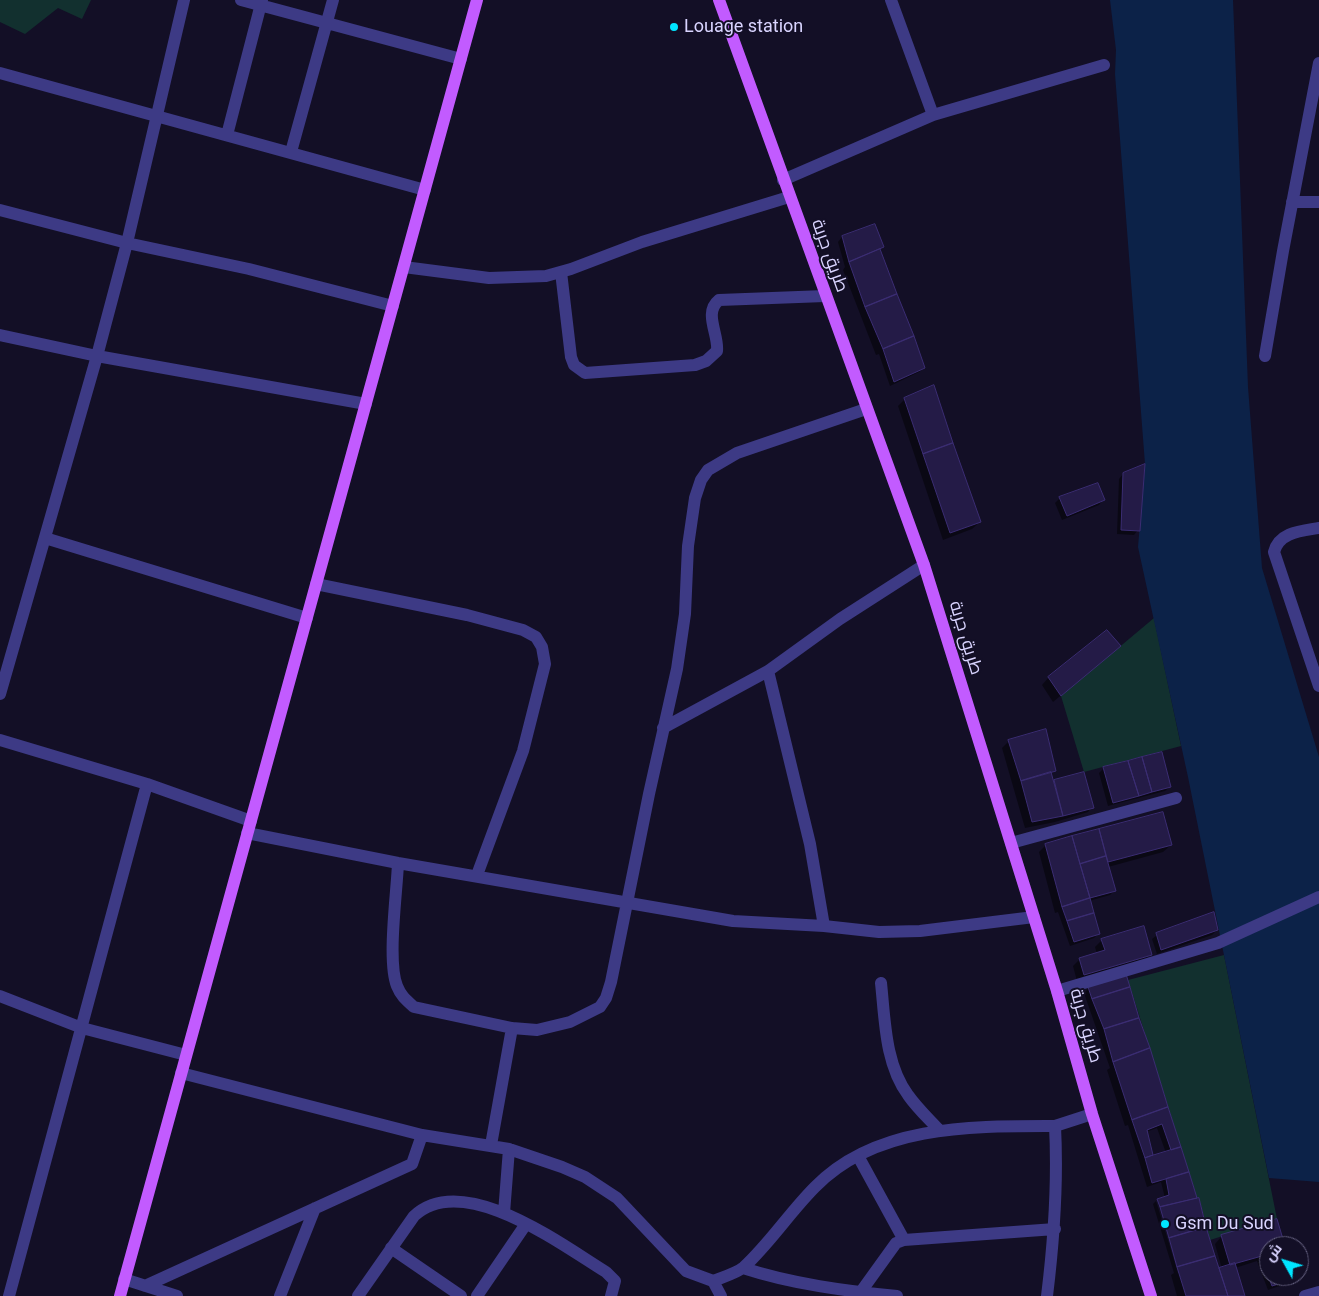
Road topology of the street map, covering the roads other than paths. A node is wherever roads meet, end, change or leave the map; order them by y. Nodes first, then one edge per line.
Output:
1 (184, 0) edge
2 (242, 0) edge
3 (333, 0) edge
4 (477, 0) edge
5 (719, 0) edge
6 (891, 0) edge
7 (261, 3) edge
8 (327, 22) junction
9 (461, 59) junction
10 (1319, 63) edge
11 (1104, 65) dead end
12 (0, 73) edge
13 (933, 115) junction
14 (156, 116) junction
15 (227, 135) junction
16 (291, 152) junction
17 (783, 180) junction
18 (425, 190) junction
19 (789, 197) junction
20 (1292, 202) junction
21 (1319, 202) edge
22 (0, 210) edge
23 (127, 243) junction
24 (404, 267) junction
25 (561, 272) junction
26 (825, 296) junction
27 (393, 306) junction
28 (0, 335) edge
29 (98, 356) junction
30 (1265, 356) dead end
31 (366, 404) junction
32 (866, 409) junction
33 (1319, 528) edge
34 (45, 538) junction
35 (924, 565) junction
36 (316, 584) junction
37 (307, 618) junction
38 (768, 671) junction
39 (1319, 686) edge
40 (0, 694) edge
41 (663, 728) junction
42 (0, 740) edge
43 (147, 784) junction
44 (1176, 798) dead end
45 (249, 827) junction
46 (1010, 843) junction
47 (398, 863) junction
48 (477, 875) junction
49 (1319, 897) edge
50 (629, 902) junction
51 (1034, 917) junction
52 (824, 926) junction
53 (881, 983) dead end
54 (1057, 992) junction
55 (0, 996) edge
56 (82, 1028) junction
57 (512, 1028) junction
58 (186, 1055) junction
59 (181, 1073) junction
60 (1092, 1114) junction
61 (1055, 1126) junction
62 (939, 1130) junction
63 (422, 1135) junction
64 (491, 1145) junction
65 (510, 1149) junction
66 (858, 1156) junction
67 (315, 1208) junction
68 (504, 1213) junction
69 (526, 1224) junction
70 (1055, 1229) junction
71 (904, 1240) junction
72 (391, 1248) junction
73 (743, 1268) junction
74 (124, 1279) junction
75 (713, 1281) junction
76 (145, 1286) junction
77 (1319, 1292) edge
78 (860, 1293) junction
79 (9, 1296) edge
80 (120, 1296) edge
81 (177, 1296) edge
82 (280, 1296) edge
83 (358, 1296) edge
84 (461, 1296) edge
85 (477, 1296) edge
86 (611, 1296) edge
87 (721, 1296) edge
88 (897, 1296) edge
89 (1047, 1296) edge
90 (1151, 1296) edge
91 (1305, 1296) edge

1 - 14 street
2 - 7 street
3 - 8 street
4 - 9 main road
5 - 17 main road, طريق جربة
6 - 13 street
7 - 8 street
7 - 15 street
8 - 9 street
8 - 16 street
9 - 18 main road
10 - 20 street
11 - 13 street
12 - 14 street
13 - 17 street
14 - 15 street
14 - 23 street
15 - 16 street
16 - 18 street
17 - 19 main road, طريق جربة
18 - 24 main road
19 - 25 street
19 - 26 main road, طريق جربة
20 - 21 street
20 - 30 street
22 - 23 street
23 - 27 street
23 - 29 street
24 - 25 street
24 - 27 main road
25 - 26 street
26 - 32 main road, طريق جربة
27 - 31 main road
28 - 29 street
29 - 31 street
29 - 34 street
31 - 36 main road
32 - 35 main road, طريق جربة
32 - 41 street
33 - 39 street
34 - 37 street
34 - 40 street
35 - 38 street
35 - 46 main road, طريق جربة
36 - 37 main road
36 - 48 street
37 - 45 main road
38 - 41 street
38 - 52 street
41 - 50 street
42 - 43 street
43 - 45 street
43 - 56 street
44 - 46 street
45 - 47 street
45 - 58 main road
46 - 51 main road, طريق جربة
47 - 48 street
47 - 57 street
48 - 50 street
49 - 54 street
50 - 52 street
50 - 57 street
51 - 52 street
51 - 54 main road, طريق جربة
53 - 62 street
54 - 60 main road, طريق جربة
55 - 56 street
56 - 58 street
56 - 79 street
57 - 64 street
58 - 59 main road
59 - 63 street
59 - 74 main road
60 - 61 street
60 - 90 main road, طريق جربة
61 - 62 street
61 - 70 street
62 - 66 street
63 - 64 street
63 - 67 street
64 - 65 street
65 - 68 street
65 - 75 street
66 - 71 street
66 - 73 street
67 - 76 street
67 - 82 street
68 - 69 street
68 - 72 street
69 - 85 street
69 - 86 street
70 - 71 street
70 - 89 street
71 - 78 street
72 - 83 street
72 - 84 street
73 - 75 street
73 - 78 street
74 - 76 street
74 - 80 main road
75 - 87 street
76 - 81 street
77 - 91 street
78 - 88 street

